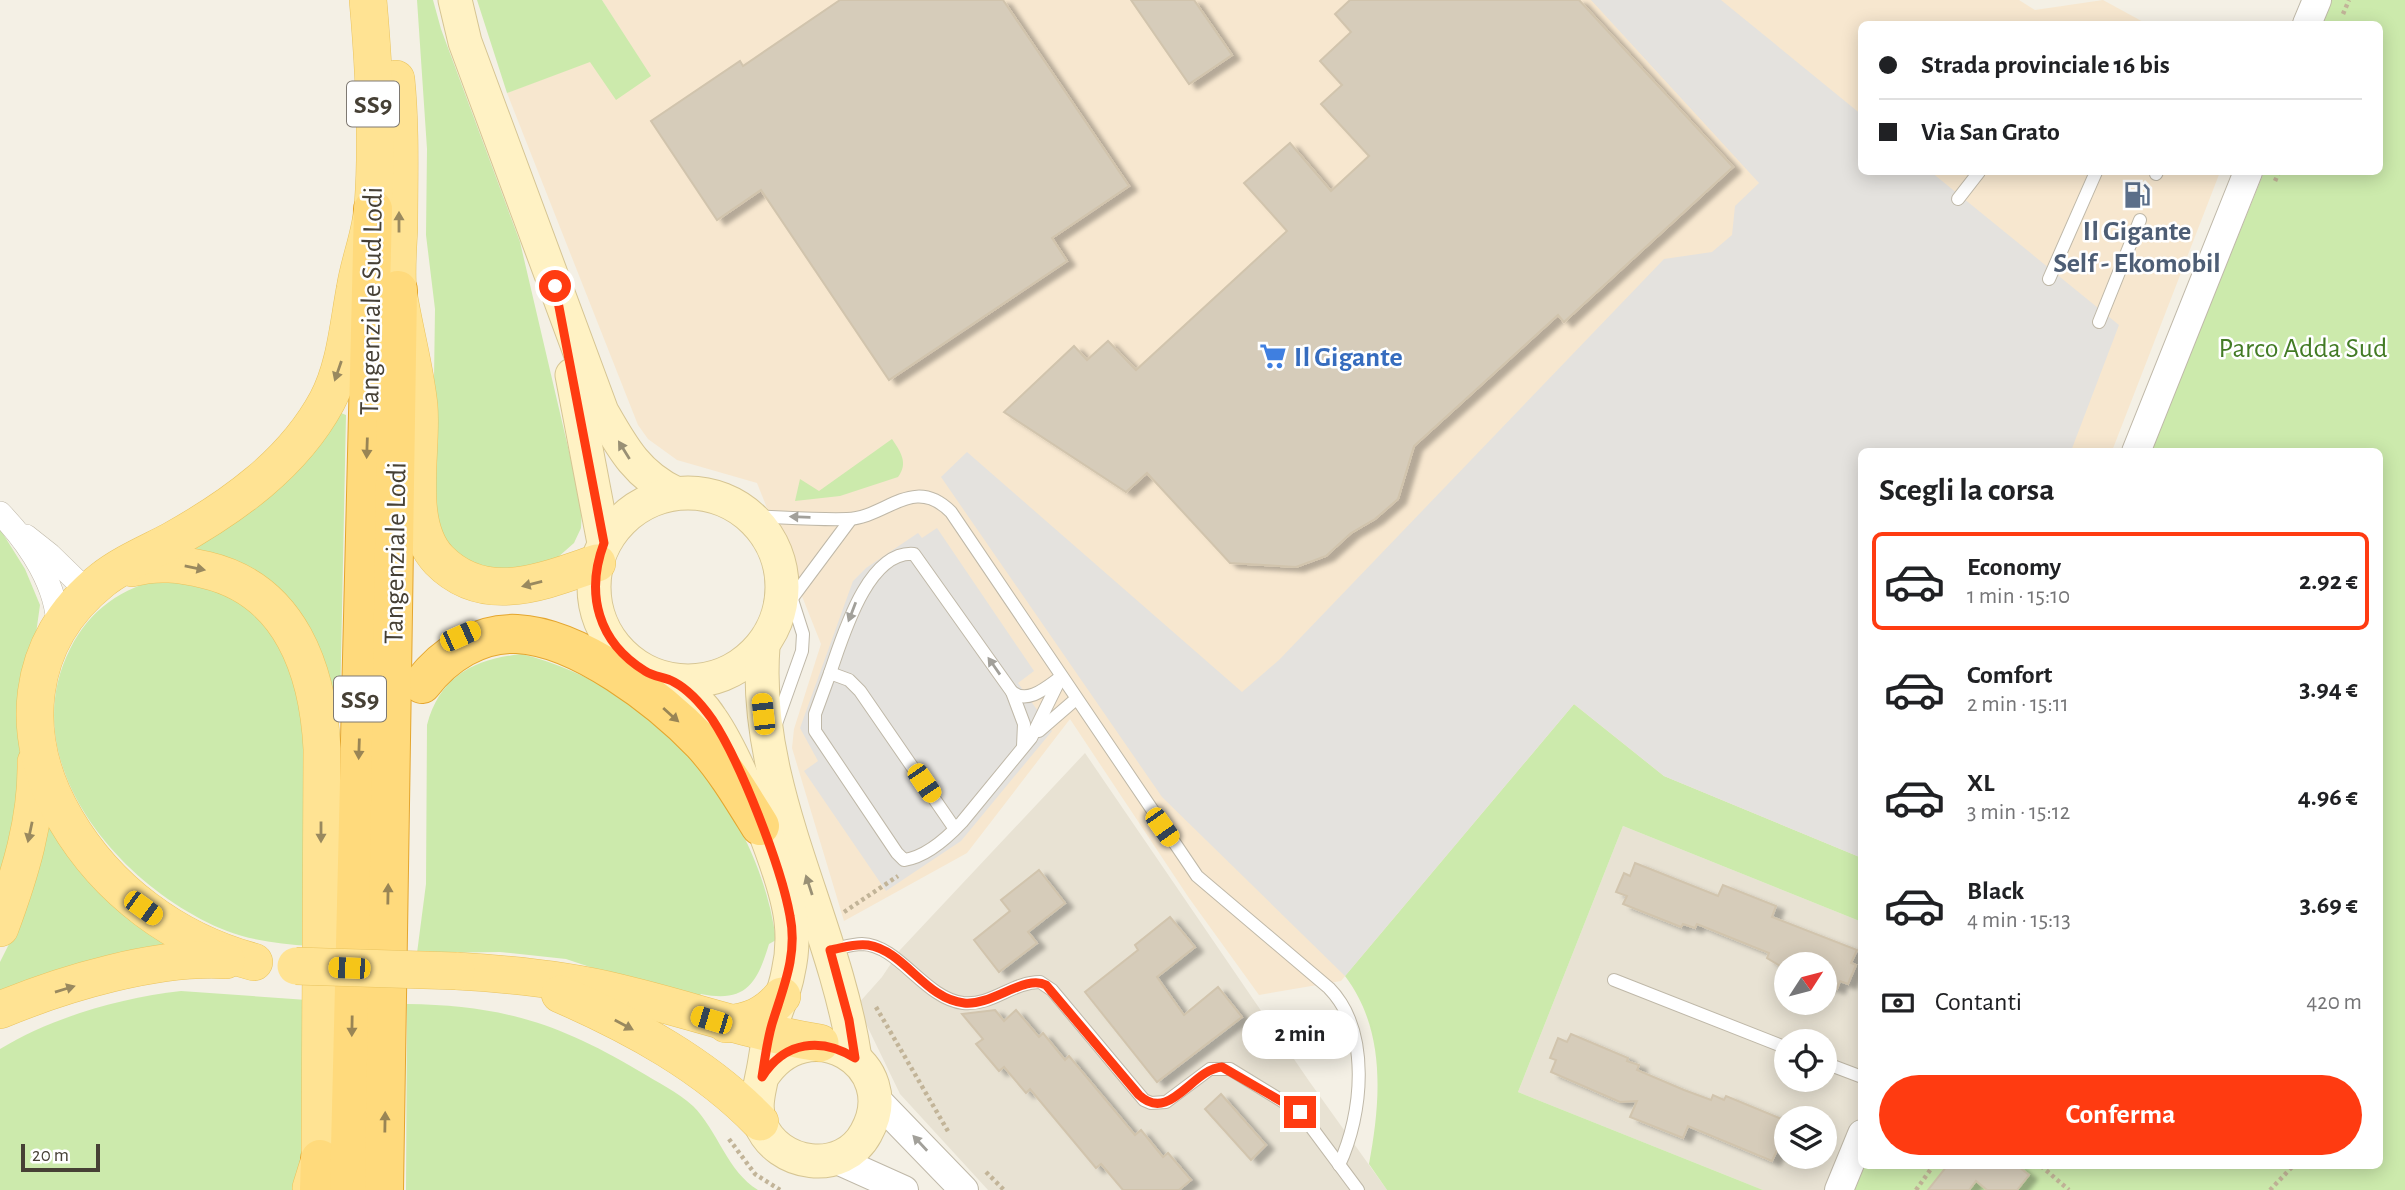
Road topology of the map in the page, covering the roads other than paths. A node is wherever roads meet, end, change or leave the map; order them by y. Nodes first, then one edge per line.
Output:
1 (369, 0) edge
2 (387, 0) edge
3 (455, 0) edge
4 (2317, 0) edge
5 (2308, 21) edge
6 (1977, 175) edge
7 (2095, 175) edge
8 (2247, 175) edge
9 (1958, 199) dead end
10 (373, 209) junction
11 (2140, 219) dead end
12 (2049, 279) dead end
13 (555, 286) junction
14 (398, 290) junction
15 (2099, 322) dead end
16 (2138, 448) edge
17 (675, 493) junction
18 (750, 516) junction
19 (851, 519) junction
20 (7, 521) edge
21 (600, 553) junction
22 (96, 585) junction
23 (785, 608) junction
24 (58, 631) junction
25 (608, 638) junction
26 (762, 647) junction
27 (830, 673) junction
28 (1061, 677) junction
29 (674, 681) junction
30 (422, 684) junction
31 (1012, 692) junction
32 (1076, 699) junction
33 (1031, 738) junction
34 (35, 740) junction
35 (1021, 750) junction
36 (769, 755) junction
37 (760, 825) junction
38 (956, 829) junction
39 (389, 841) junction
40 (0, 928) edge
41 (839, 948) junction
42 (254, 962) junction
43 (493, 973) junction
44 (1614, 980) dead end
45 (782, 996) junction
46 (0, 1010) edge
47 (726, 1024) junction
48 (769, 1035) junction
49 (820, 1043) junction
50 (1774, 1043) edge
51 (855, 1058) junction
52 (1837, 1068) edge
53 (1858, 1075) edge
54 (762, 1077) junction
55 (875, 1098) junction
56 (760, 1122) junction
57 (1858, 1144) edge
58 (835, 1159) junction
59 (1339, 1165) junction
60 (317, 1180) edge
61 (349, 1190) edge
62 (384, 1190) edge
63 (904, 1190) edge
64 (964, 1190) edge
65 (1358, 1190) edge
66 (1839, 1190) edge

1 - 10 main road, Tangenziale Sud Lodi / SS9
14 -> 2 main road, Tangenziale Lodi / SS9
3 - 13 main road
4 - 5 street
6 - 9 lane
7 - 12 lane
8 - 16 street
10 -> 22 main road
10 -> 61 highway, Tangenziale Sud Lodi / SS9
11 - 15 lane
17 -> 13 main road
13 - 21 main road
21 -> 14 main road
14 - 39 highway, Tangenziale Lodi / SS9
17 - 18 main road
17 - 21 main road
19 -> 18 lane
18 - 23 main road
19 - 23 lane
19 - 28 lane
20 - 22 street
20 - 24 street
21 - 25 main road
22 - 24 main road
22 -> 60 main road
23 - 26 main road
23 - 36 lane
24 - 34 main road
25 - 29 main road
25 - 30 highway
26 - 29 main road
26 - 36 main road
31 -> 27 lane
27 - 38 lane
27 - 38 lane
28 - 31 lane
28 - 32 lane
28 - 33 lane
29 - 37 main road
30 -> 37 highway
30 - 39 highway
31 - 35 lane
32 - 33 lane
32 - 59 lane
33 - 35 lane
34 -> 40 main road
34 - 42 main road
35 - 38 lane
41 -> 36 main road
37 - 45 main road
62 -> 39 highway, Tangenziale Lodi / SS9
41 - 51 main road
41 - 59 lane
42 - 43 main road, bridge
46 -> 42 main road
43 - 47 main road
43 -> 56 main road
44 - 50 lane
45 - 47 main road
45 - 48 main road
47 - 48 main road
48 - 49 main road
48 - 54 main road
49 - 51 main road
49 - 54 main road
51 - 55 main road
52 - 53 lane
54 - 56 main road
55 - 58 main road
64 -> 55 street
56 - 58 main road
57 - 66 street
58 - 63 street
59 - 65 lane

